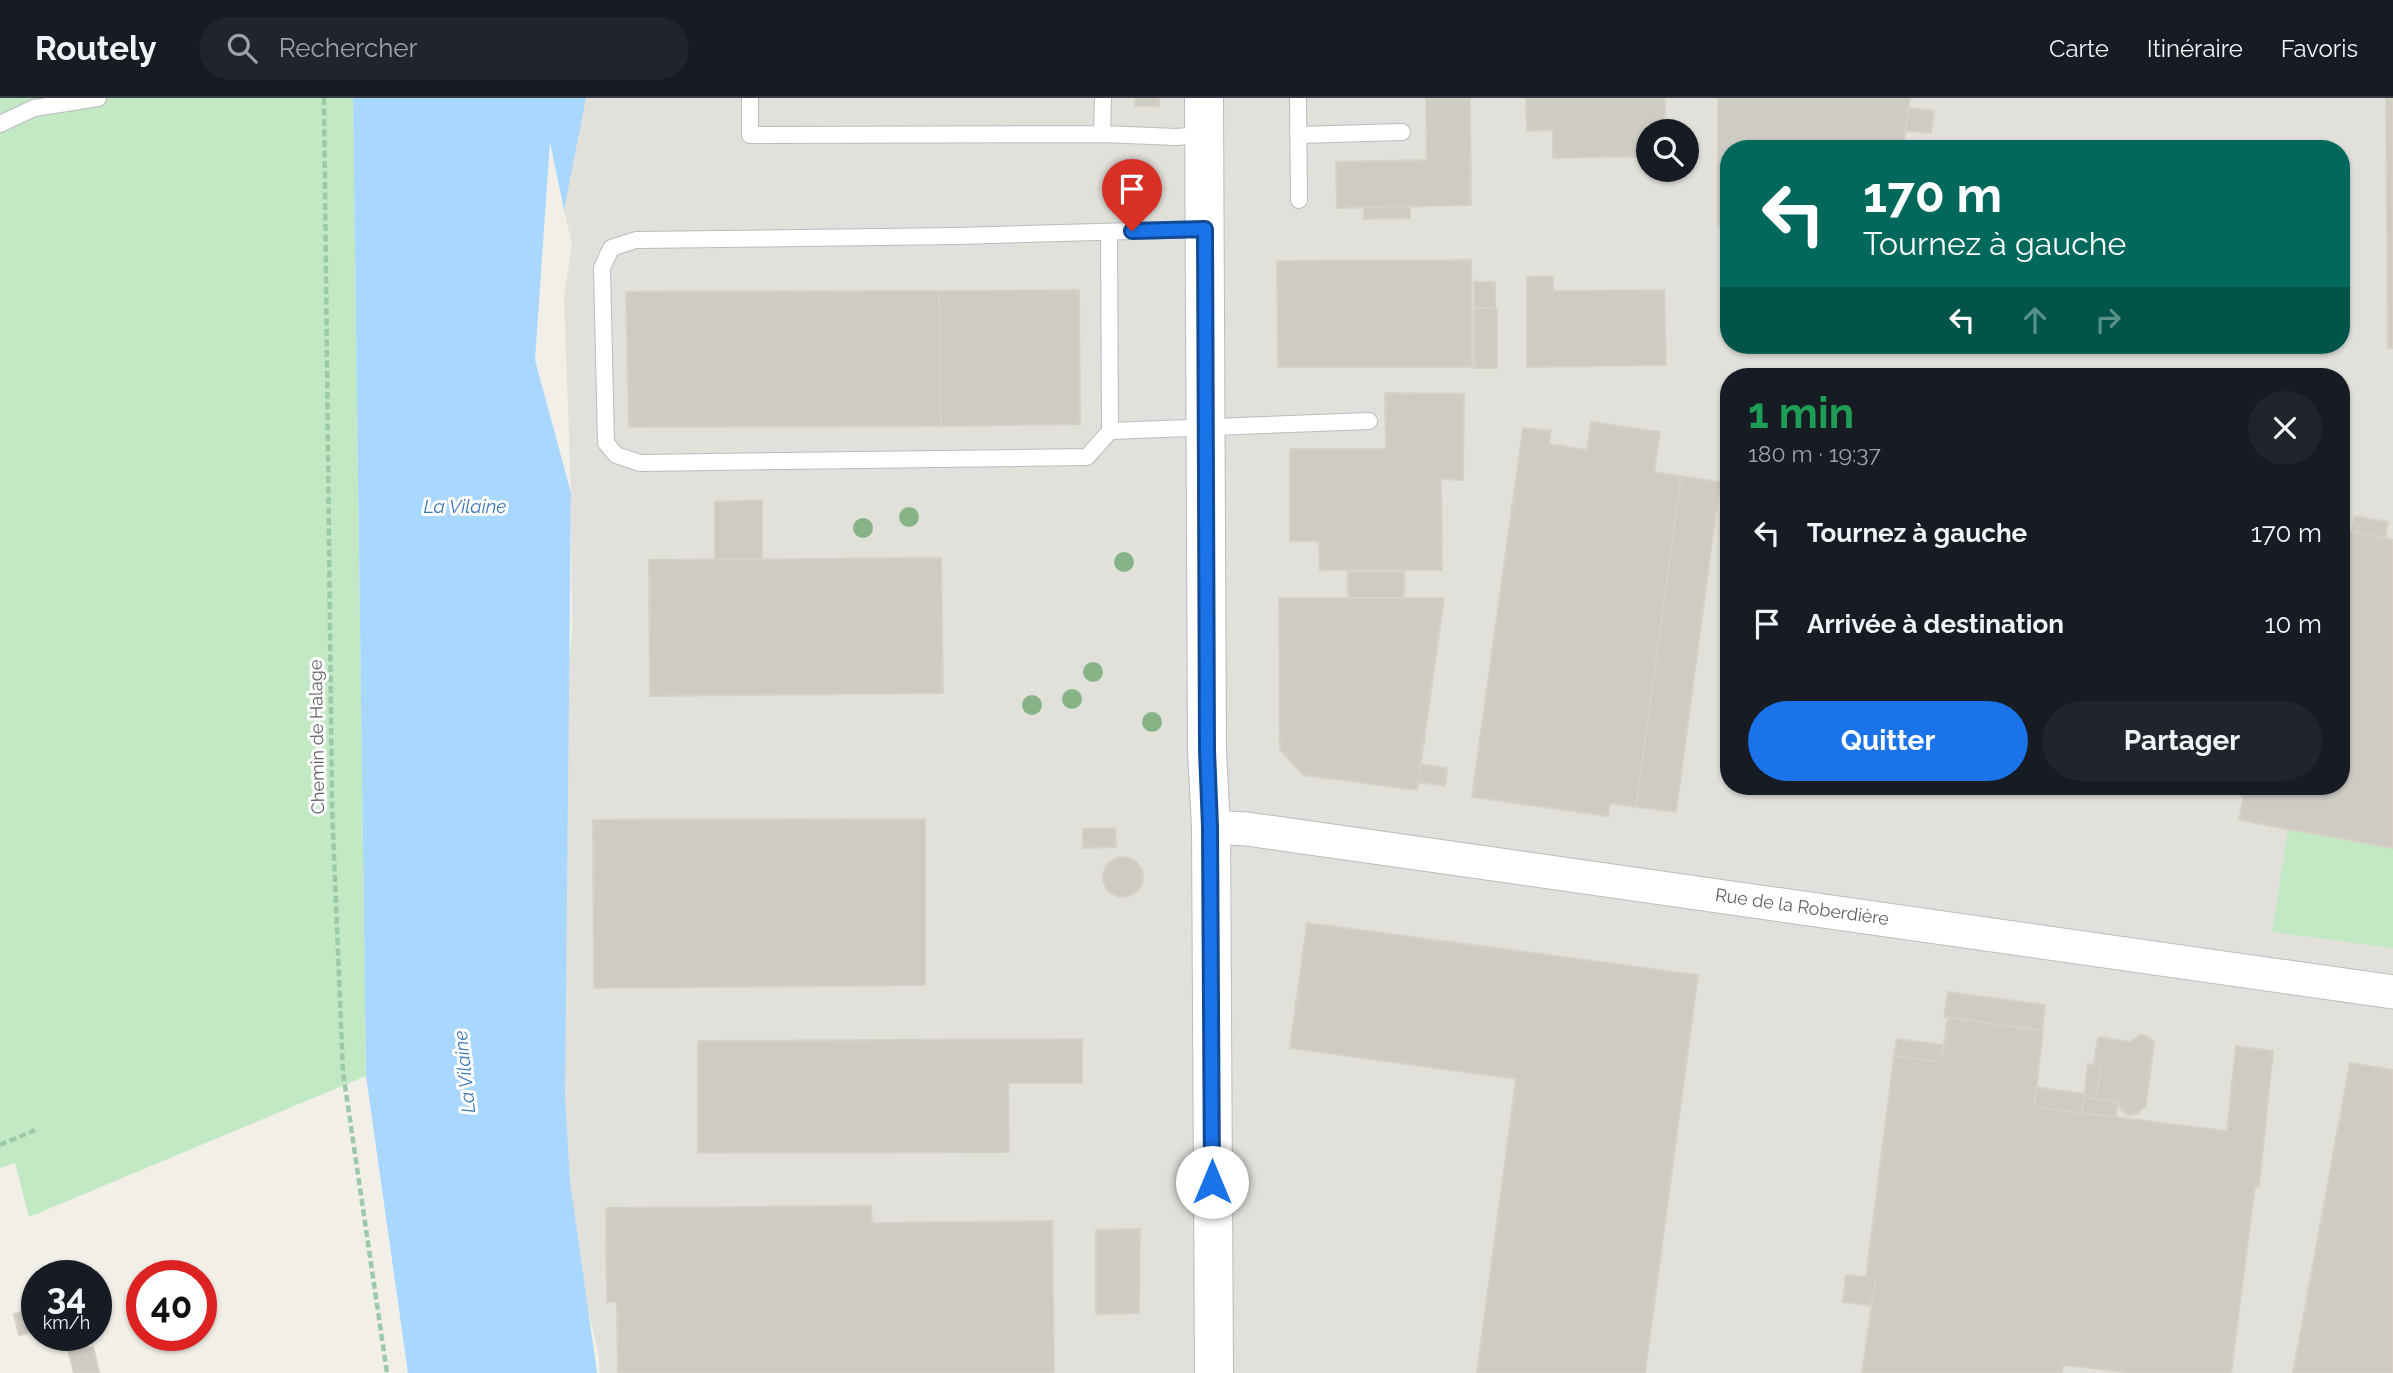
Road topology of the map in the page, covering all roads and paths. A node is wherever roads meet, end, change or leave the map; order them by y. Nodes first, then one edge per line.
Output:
1 (98, 98) edge
2 (324, 98) edge
3 (750, 98) edge
4 (1103, 98) edge
5 (1298, 98) edge
6 (1204, 116) edge
7 (0, 124) edge
8 (1402, 132) dead end
9 (1102, 134) junction
10 (1298, 135) junction
11 (1299, 200) dead end
12 (1205, 229) junction
13 (1109, 232) junction
14 (1369, 421) dead end
15 (1206, 426) junction
16 (1110, 431) junction
17 (1210, 827) junction
18 (2393, 992) edge
19 (36, 1130) dead end
20 (0, 1145) edge
21 (387, 1373) edge
22 (1214, 1373) edge

1 - 7 lane
2 - 21 path, Chemin de Halage
3 - 9 lane
4 - 9 lane
5 - 10 lane
6 - 9 lane
6 - 12 street
8 - 10 lane
10 - 11 lane
12 - 13 lane
12 - 15 street
13 - 16 lane
13 - 16 lane
14 - 15 lane
15 - 16 lane
15 - 17 street
17 - 18 street, Rue de la Roberdière
17 - 22 street
19 - 20 path

